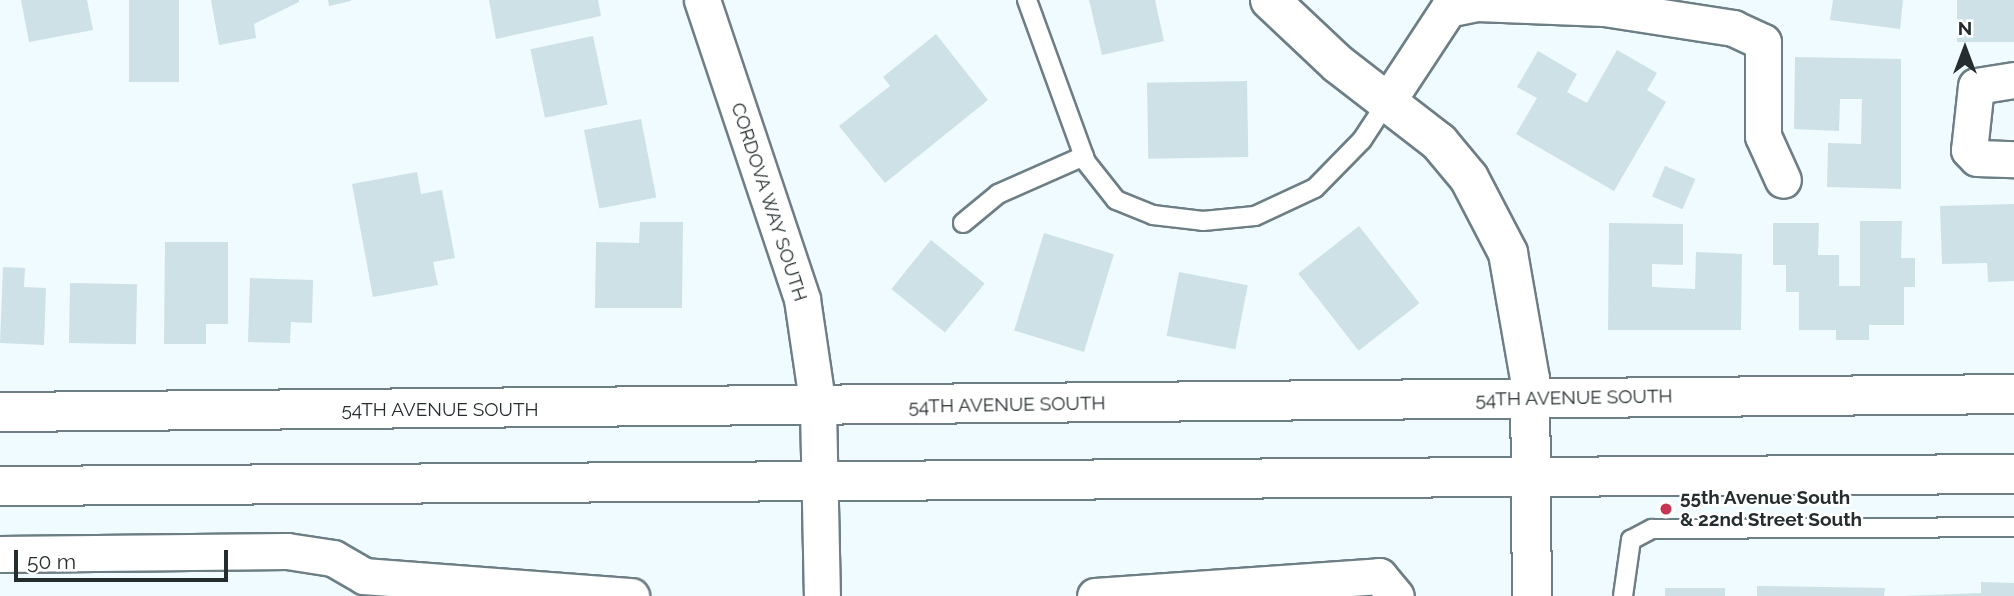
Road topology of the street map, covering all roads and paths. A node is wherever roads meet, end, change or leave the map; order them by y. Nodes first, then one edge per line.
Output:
1 (702, 0) edge
2 (1027, 0) edge
3 (1270, 0) edge
4 (2014, 80) edge
5 (1387, 102) junction
6 (1084, 156) junction
7 (2014, 159) edge
8 (1783, 180) dead end
9 (963, 223) dead end
10 (2014, 394) edge
11 (1530, 397) junction
12 (818, 408) junction
13 (0, 412) edge
14 (1532, 474) junction
15 (2014, 474) edge
16 (821, 483) junction
17 (0, 486) edge
18 (2014, 527) edge
19 (0, 554) edge
20 (364, 586) edge
21 (1387, 586) edge
22 (631, 596) edge
23 (822, 596) edge
24 (1095, 596) edge
25 (1532, 596) edge
26 (1623, 596) edge

1 - 12 street, CORDOVA WAY SOUTH
2 - 6 lane
3 - 5 main road
4 - 7 street
5 - 6 lane
5 - 8 street
5 - 11 main road
6 - 9 lane
10 - 11 main road, 54TH AVENUE SOUTH
11 - 12 main road, 54TH AVENUE SOUTH
11 - 14 main road
12 - 13 main road, 54TH AVENUE SOUTH
12 - 16 street, CORDOVA WAY SOUTH
14 - 15 main road
14 - 16 main road
14 - 25 main road
16 - 17 main road
16 - 23 street, CORDOVA WAY SOUTH
18 - 26 lane
19 - 20 street
20 - 22 street
21 - 24 street

